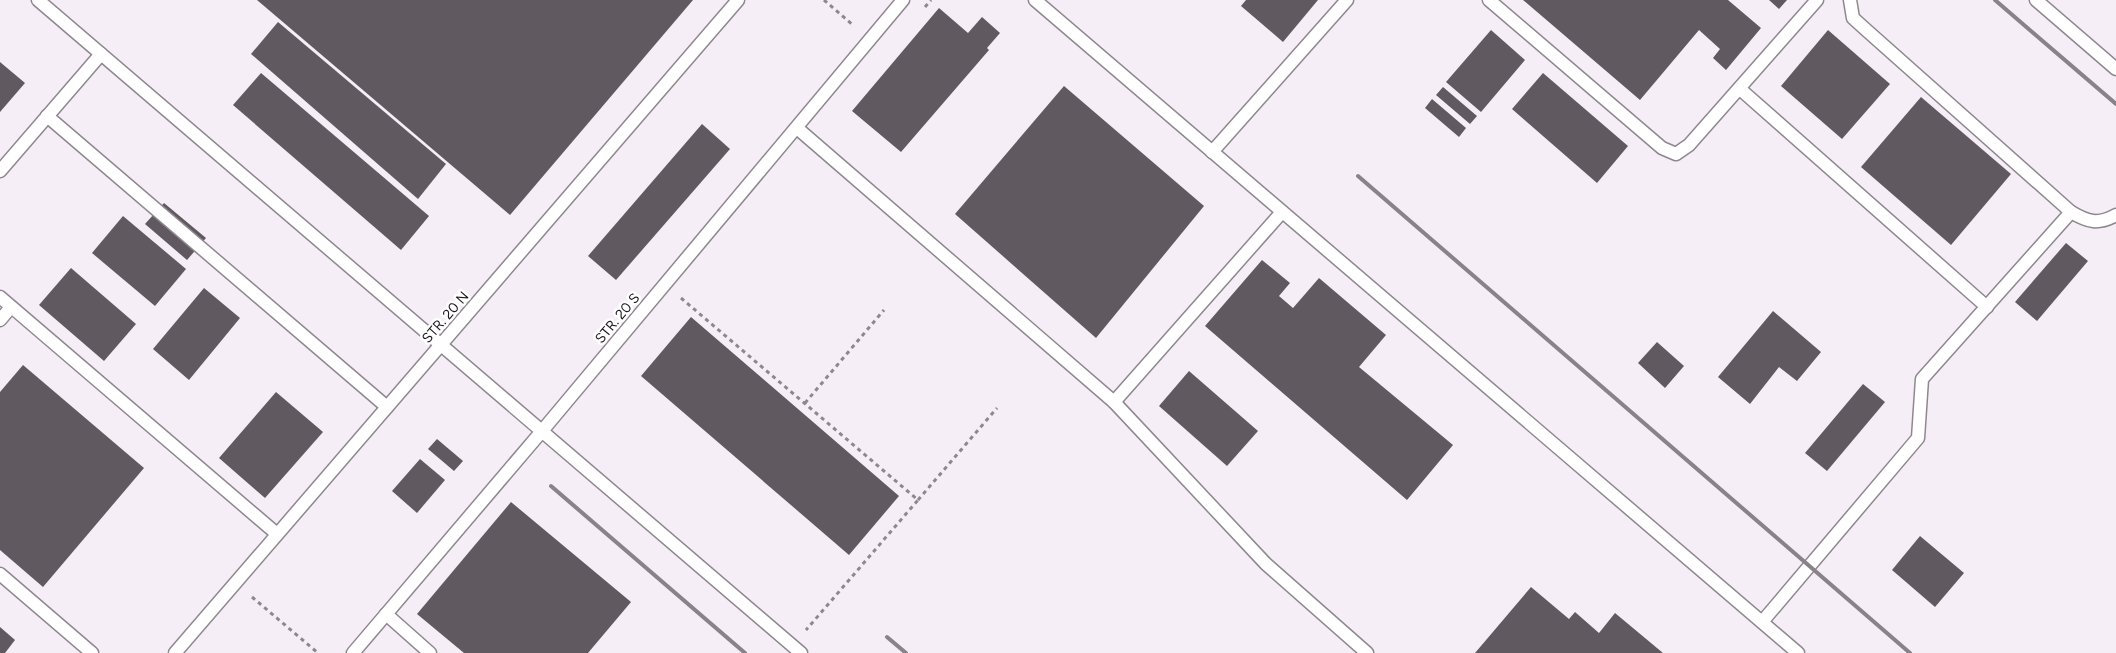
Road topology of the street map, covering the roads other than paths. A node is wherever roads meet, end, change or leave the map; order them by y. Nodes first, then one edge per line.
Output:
1 (38, 0) edge
2 (738, 0) edge
3 (903, 0) edge
4 (1035, 0) edge
5 (1347, 0) edge
6 (1489, 0) edge
7 (1817, 0) edge
8 (1850, 0) edge
9 (2036, 0) edge
10 (101, 54) junction
11 (2116, 68) edge
12 (1740, 89) junction
13 (47, 116) junction
14 (797, 128) junction
15 (1212, 152) junction
16 (0, 171) edge
17 (1282, 212) junction
18 (2072, 212) junction
19 (2116, 215) edge
20 (0, 297) edge
21 (11, 307) junction
22 (1987, 307) junction
23 (0, 320) edge
24 (441, 344) junction
25 (1114, 402) junction
26 (387, 407) junction
27 (542, 431) junction
28 (277, 534) junction
29 (0, 574) edge
30 (386, 614) junction
31 (1762, 622) junction
32 (797, 649) edge
33 (92, 653) edge
34 (174, 653) edge
35 (353, 653) edge
36 (430, 653) edge
37 (1367, 653) edge
38 (1798, 653) edge

1 - 10 lane
2 - 24 lane, STR. 20 N
3 - 14 lane, STR. 20 S
4 - 15 lane
5 - 15 lane
6 - 12 lane
7 - 12 lane
8 - 18 lane
9 - 11 lane
10 - 13 lane
10 - 24 lane
12 - 22 lane
13 - 16 lane
13 - 26 lane
14 - 25 lane
14 - 27 lane, STR. 20 S
15 - 17 lane
17 - 25 lane
17 - 31 lane
18 - 19 lane
18 - 22 lane
20 - 21 lane
21 - 23 lane
21 - 28 lane
22 - 31 lane
24 - 26 lane, STR. 20 N
24 - 27 lane
25 - 37 lane
26 - 28 lane, STR. 20 N
27 - 30 lane, STR. 20 S
27 - 32 lane
28 - 34 lane, STR. 20 N
29 - 33 lane
30 - 35 lane, STR. 20 S
30 - 36 lane
31 - 38 lane

